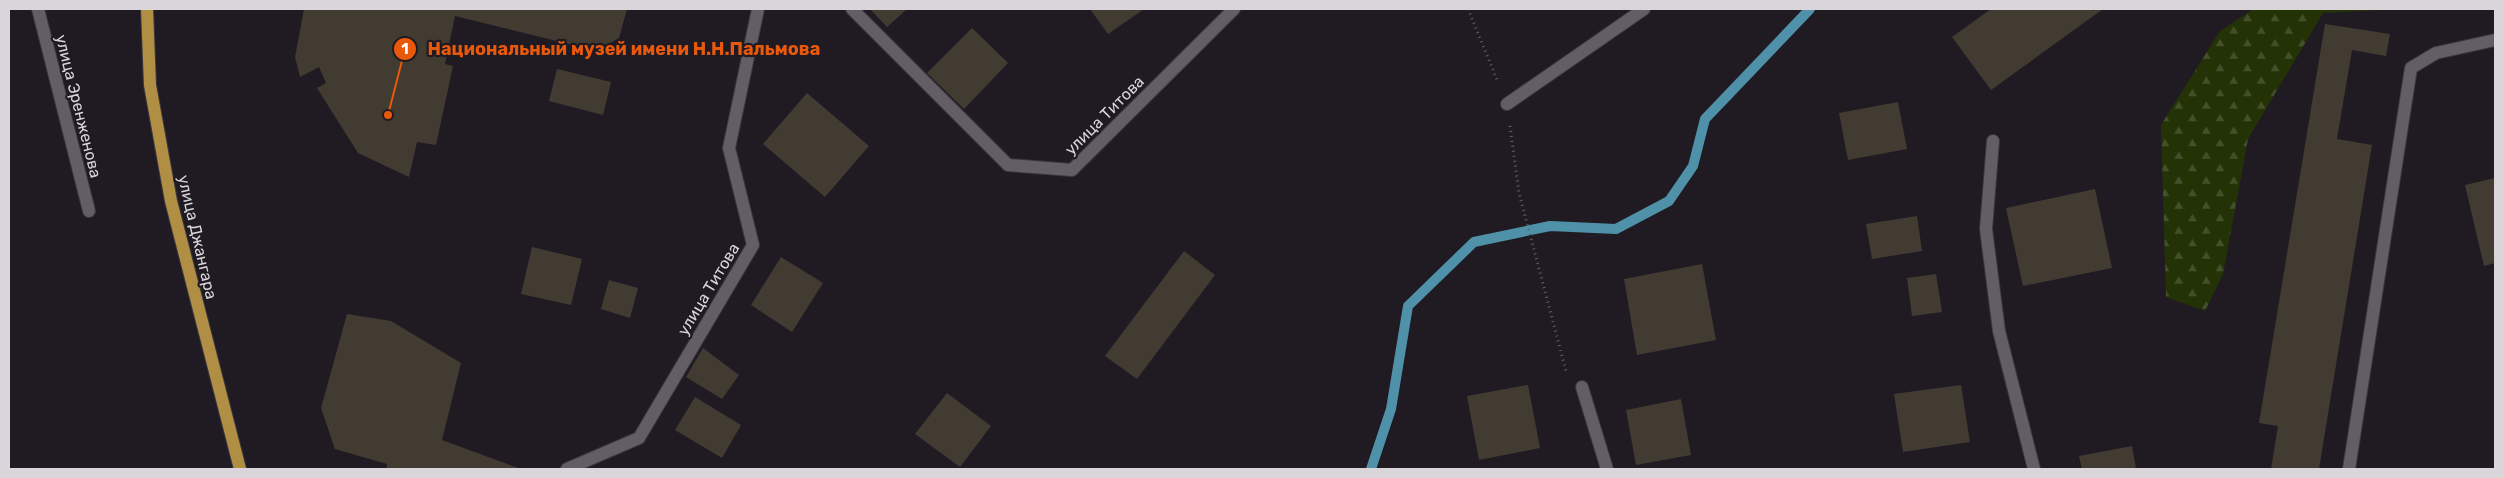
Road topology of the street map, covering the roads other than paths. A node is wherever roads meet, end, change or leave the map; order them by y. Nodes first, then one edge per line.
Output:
1 (38, 9) edge
2 (147, 9) edge
3 (758, 9) edge
4 (852, 9) edge
5 (1234, 9) edge
6 (1644, 9) edge
7 (2495, 40) edge
8 (1507, 104) road end
9 (1993, 141) dead end
10 (89, 211) dead end
11 (1582, 387) road end
12 (240, 469) edge
13 (567, 469) edge
14 (1607, 469) edge
15 (2034, 469) edge
16 (2350, 469) edge

1 - 10 street, улица Эренженова
2 - 12 main road, улица Джангара
3 - 13 street, улица Титова
4 - 5 street, улица Титова
6 - 8 street
7 - 16 street
9 - 15 street
11 - 14 street

